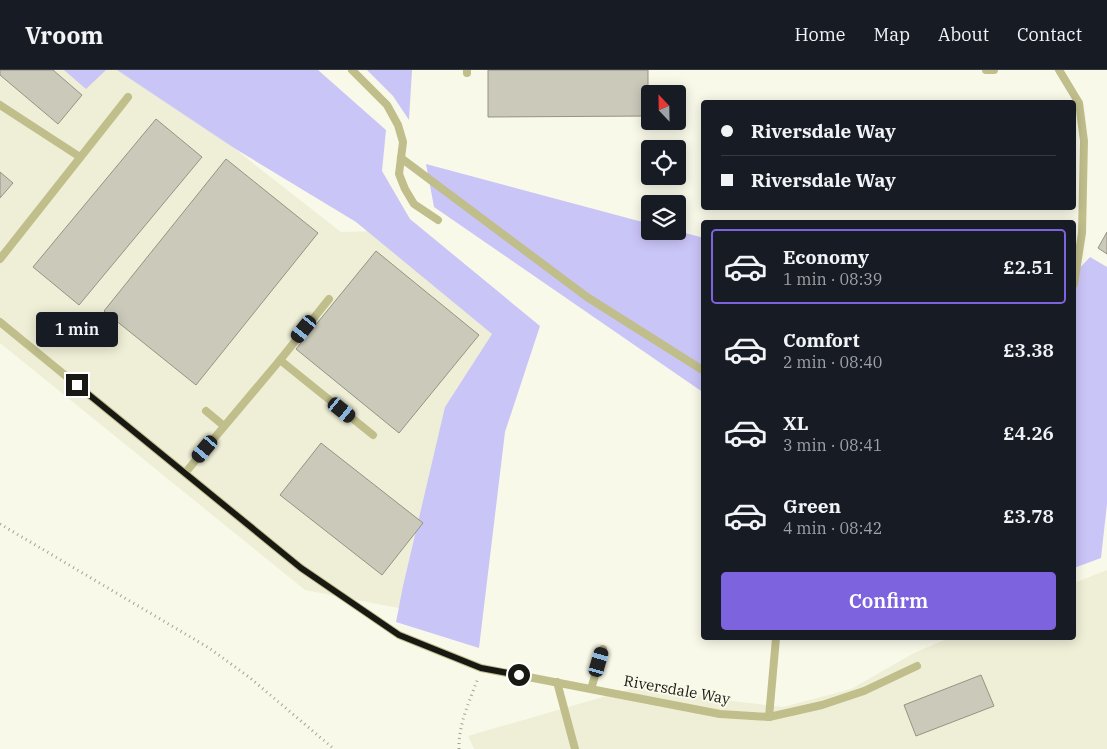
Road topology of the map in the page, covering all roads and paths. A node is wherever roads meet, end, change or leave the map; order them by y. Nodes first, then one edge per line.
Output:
1 (352, 70) edge
2 (986, 70) edge
3 (994, 70) edge
4 (1059, 70) edge
5 (128, 97) dead end
6 (0, 105) edge
7 (80, 157) junction
8 (401, 158) junction
9 (438, 220) dead end
10 (0, 259) edge
11 (1076, 271) edge
12 (329, 299) dead end
13 (0, 322) edge
14 (280, 360) junction
15 (701, 369) edge
16 (206, 411) dead end
17 (224, 426) junction
18 (373, 435) dead end
19 (185, 472) junction
20 (0, 524) edge
21 (776, 640) edge
22 (603, 649) dead end
23 (916, 666) dead end
24 (481, 668) junction
25 (557, 682) junction
26 (591, 689) junction
27 (769, 717) junction
28 (334, 749) edge
29 (459, 749) edge
30 (575, 749) edge

1 - 8 lane
2 - 3 lane
4 - 11 lane
5 - 7 lane
6 - 7 lane
7 - 10 lane
8 - 9 lane
8 - 15 lane
12 - 14 lane
13 - 19 lane, Riversdale Way
14 - 17 lane
14 - 18 lane
16 - 17 lane
17 - 19 lane
19 - 24 lane, Riversdale Way
20 - 28 path
21 - 27 lane
22 - 26 lane
23 - 27 lane, Riversdale Way
24 - 25 lane, Riversdale Way
24 - 29 path
25 - 26 lane, Riversdale Way
25 - 30 lane
26 - 27 lane, Riversdale Way

